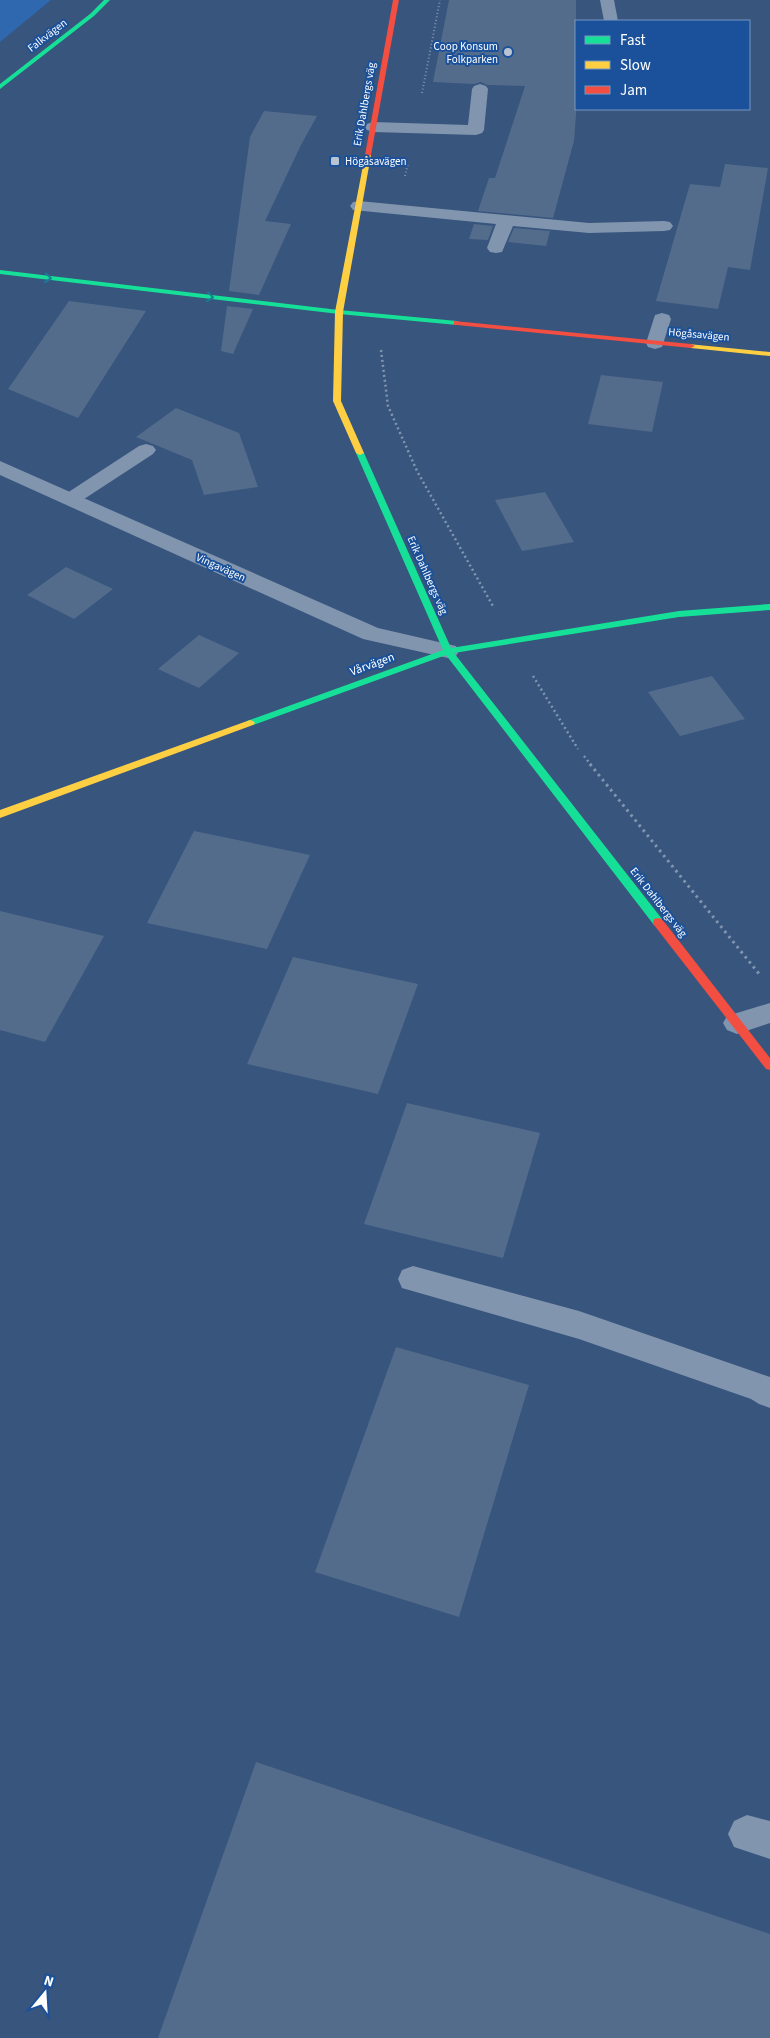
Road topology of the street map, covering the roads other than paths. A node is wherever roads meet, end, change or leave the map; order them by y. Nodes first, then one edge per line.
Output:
1 (107, 0) edge
2 (396, 0) edge
3 (607, 0) edge
4 (611, 20) edge
5 (0, 87) edge
6 (480, 89) dead end
7 (373, 127) junction
8 (358, 206) junction
9 (506, 220) junction
10 (664, 226) dead end
11 (496, 248) dead end
12 (0, 272) edge
13 (339, 312) junction
14 (662, 319) dead end
15 (655, 342) junction
16 (770, 354) edge
17 (146, 450) dead end
18 (0, 467) edge
19 (71, 499) junction
20 (770, 607) edge
21 (448, 651) junction
22 (0, 814) edge
23 (770, 1013) edge
24 (738, 1023) junction
25 (770, 1066) edge
26 (414, 1279) dead end
27 (770, 1394) edge

1 - 5 street, Falkvägen
2 - 7 street, Erik Dahlbergs väg
3 - 4 street
6 - 7 street
7 - 8 street, Erik Dahlbergs väg
8 - 9 street
8 - 13 street, Erik Dahlbergs väg
9 - 10 street
9 - 11 street
12 -> 13 street, Högåsavägen
13 - 15 street, Högåsavägen
13 - 21 street, Erik Dahlbergs väg
14 - 15 street
15 - 16 street, Högåsavägen
17 - 19 street
18 - 19 street, Vingavägen
19 - 21 street, Vingavägen
20 - 21 street, Vårvägen
21 - 22 street, Vårvägen
21 - 24 street, Erik Dahlbergs väg
23 - 24 street
24 - 25 street, Erik Dahlbergs väg
26 - 27 street

